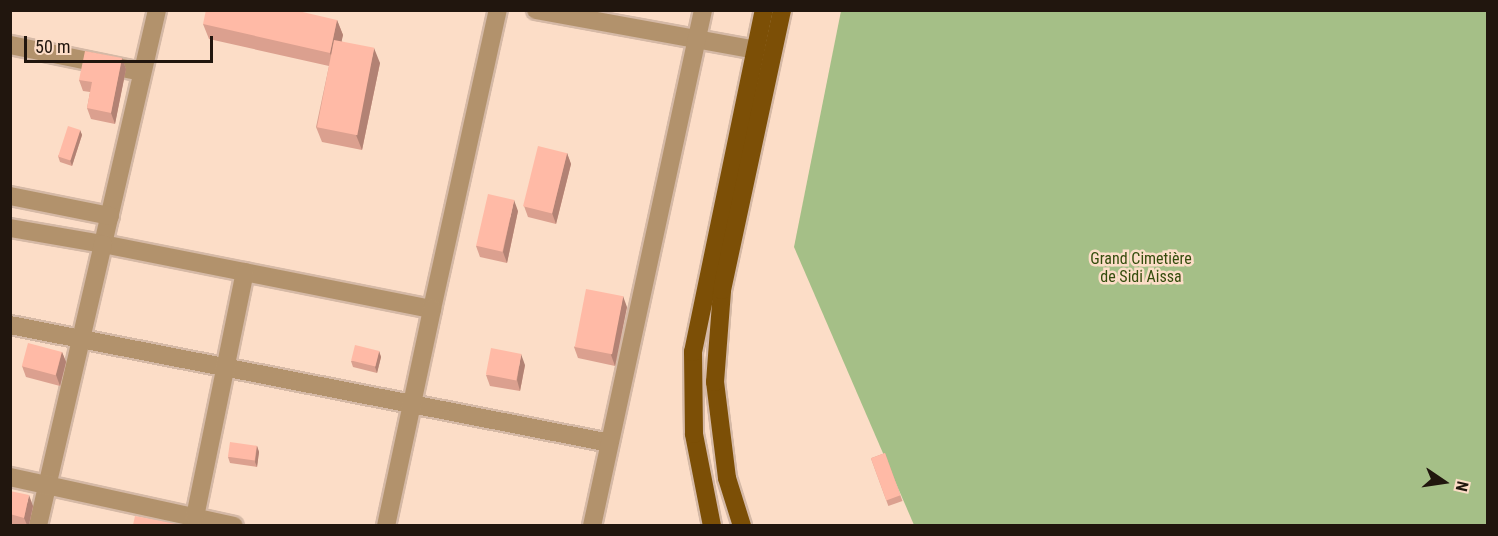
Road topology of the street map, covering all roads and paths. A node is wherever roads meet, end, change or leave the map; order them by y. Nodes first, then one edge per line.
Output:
1 (157, 10) edge
2 (498, 10) edge
3 (536, 10) edge
4 (703, 10) edge
5 (764, 10) edge
6 (782, 10) edge
7 (697, 40) junction
8 (10, 45) edge
9 (756, 50) junction
10 (141, 72) junction
11 (10, 196) edge
12 (110, 216) junction
13 (10, 228) edge
14 (103, 244) junction
15 (245, 272) junction
16 (432, 309) junction
17 (10, 325) edge
18 (81, 339) junction
19 (225, 367) junction
20 (411, 405) junction
21 (610, 443) junction
22 (10, 477) edge
23 (47, 485) junction
24 (195, 517) junction
25 (38, 525) edge
26 (234, 525) edge
27 (386, 525) edge
28 (592, 525) edge
29 (712, 525) edge
30 (742, 525) edge

1 - 10 street
2 - 16 street
3 - 7 street
4 - 7 street
5 - 9 main road
6 - 30 main road
7 - 9 street
7 - 21 street
8 - 10 street
9 - 29 main road
10 - 12 street
11 - 12 street
12 - 14 street
13 - 14 street
14 - 15 street
14 - 18 street
15 - 16 street
15 - 19 street
16 - 20 street
17 - 18 street
18 - 19 street
18 - 23 street
19 - 20 street
19 - 24 street
20 - 21 street
20 - 27 street
21 - 28 street
22 - 23 street
23 - 24 street
23 - 25 street
24 - 26 street

